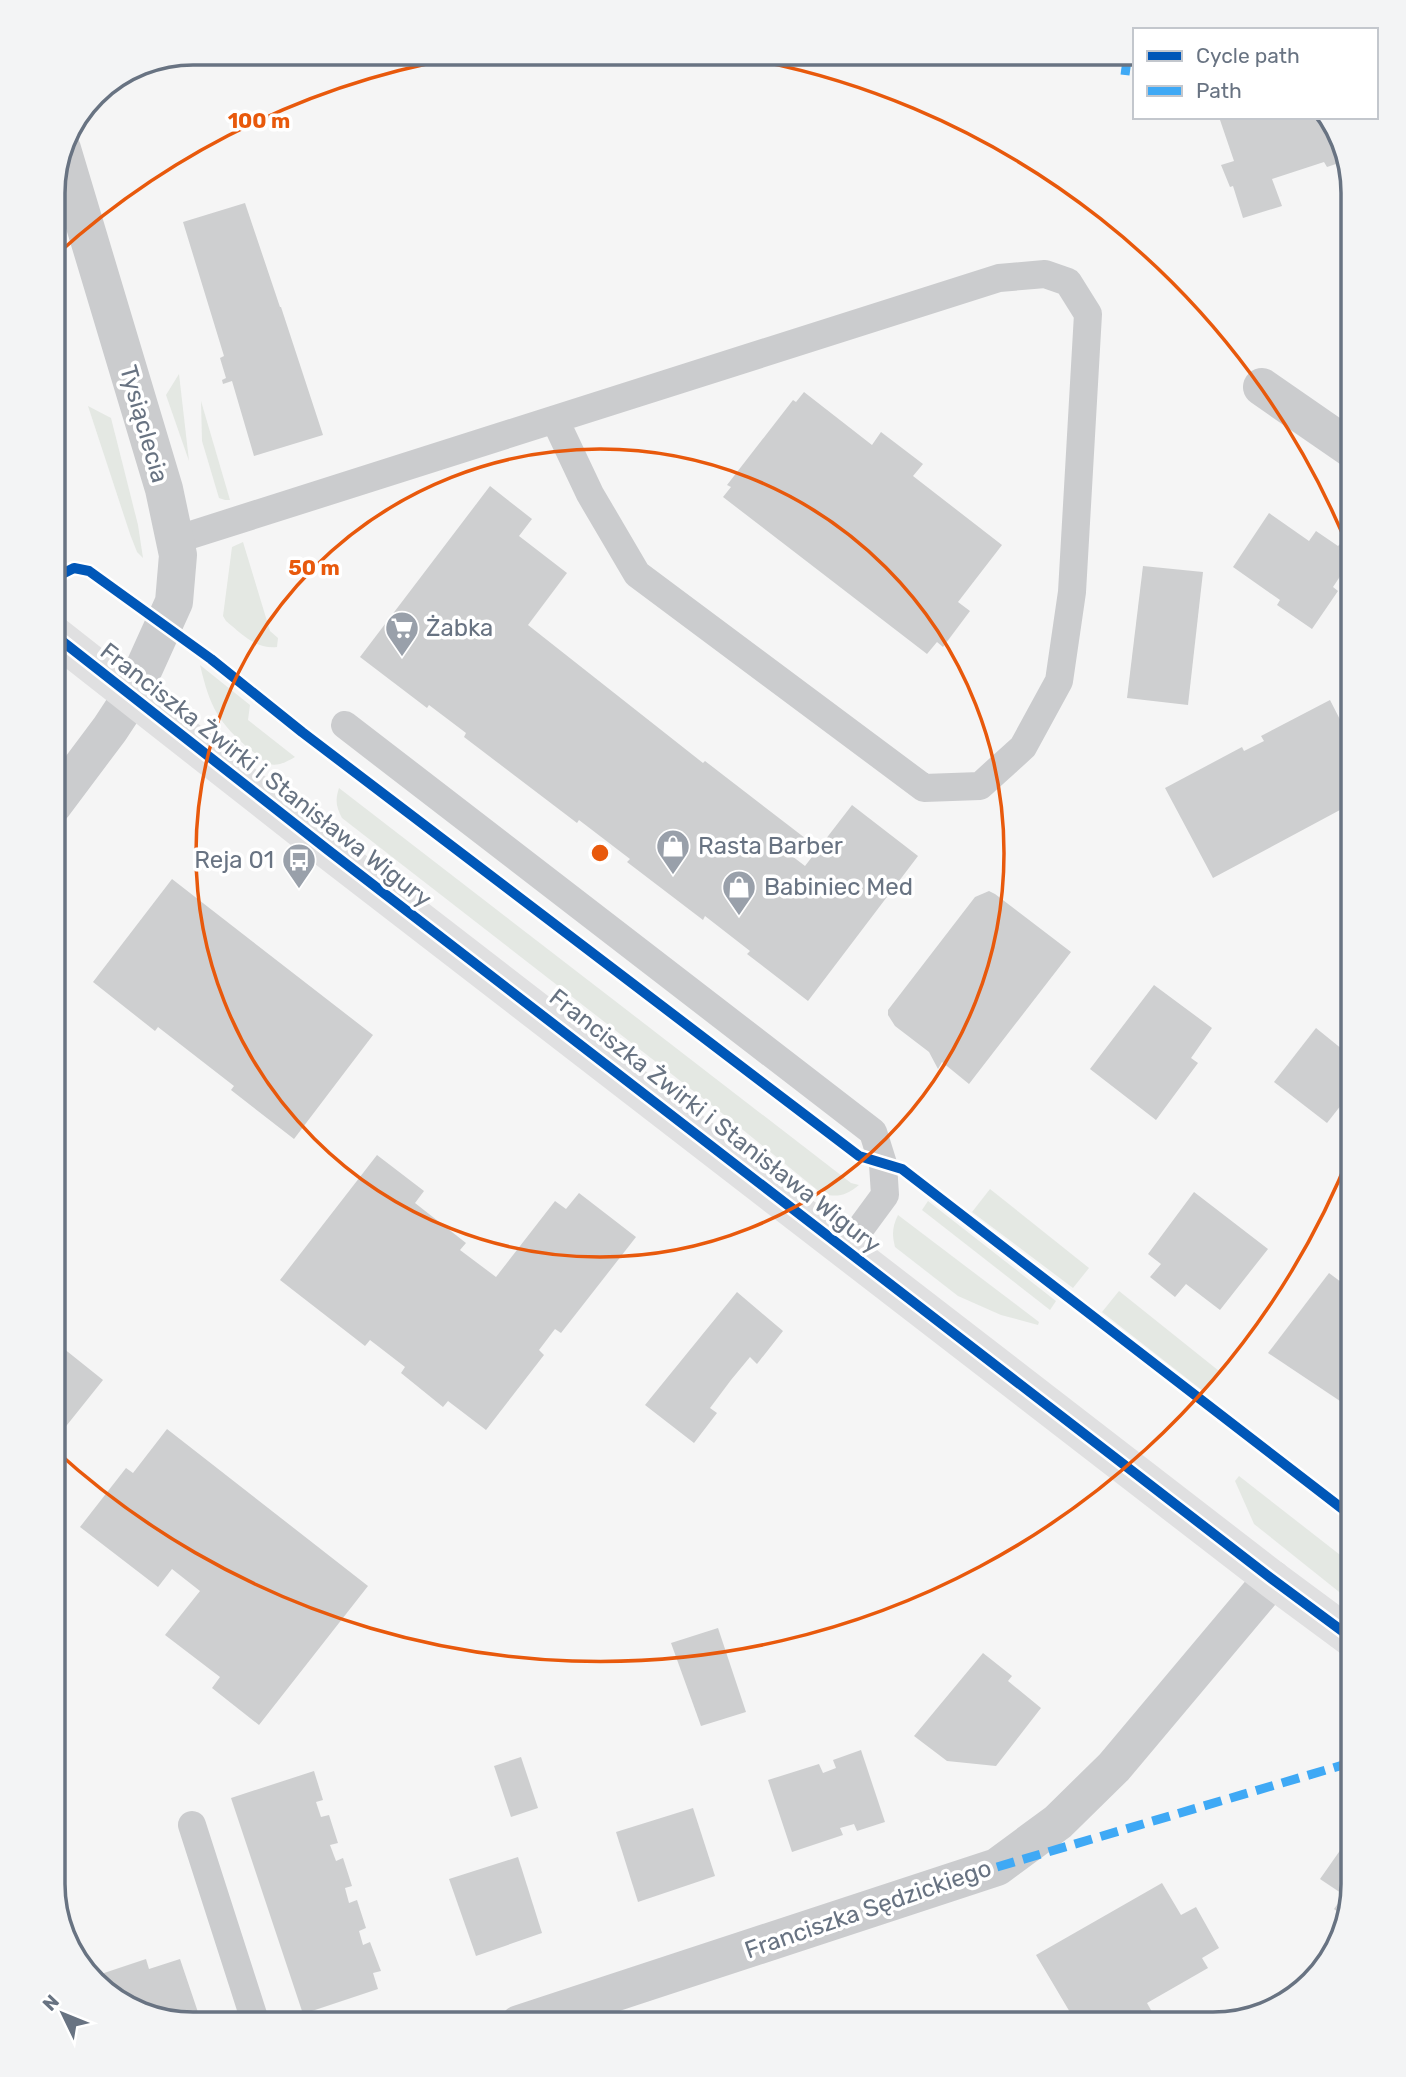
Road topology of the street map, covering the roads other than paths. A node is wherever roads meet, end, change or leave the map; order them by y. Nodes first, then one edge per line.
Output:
1 (68, 167) edge
2 (1262, 387) dead end
3 (555, 420) junction
4 (1341, 442) edge
5 (175, 540) junction
6 (65, 644) edge
7 (131, 697) junction
8 (345, 725) dead end
9 (65, 789) edge
10 (846, 1248) junction
11 (1272, 1578) junction
12 (1341, 1630) edge
13 (192, 1825) dead end
14 (252, 2012) edge
15 (556, 2012) edge

1 - 5 street, Tysiąclecia
2 - 4 street
3 - 3 lane
3 - 5 lane
5 - 7 street, Tysiąclecia
6 - 7 street, Franciszka Żwirki i Stanisława Wigury
7 - 9 street, Tysiąclecia
7 - 10 street, Franciszka Żwirki i Stanisława Wigury
8 - 10 lane
10 - 11 street, Franciszka Żwirki i Stanisława Wigury
11 - 12 street, Franciszka Żwirki i Stanisława Wigury
11 - 15 street, Franciszka Sędzickiego
13 - 14 lane

